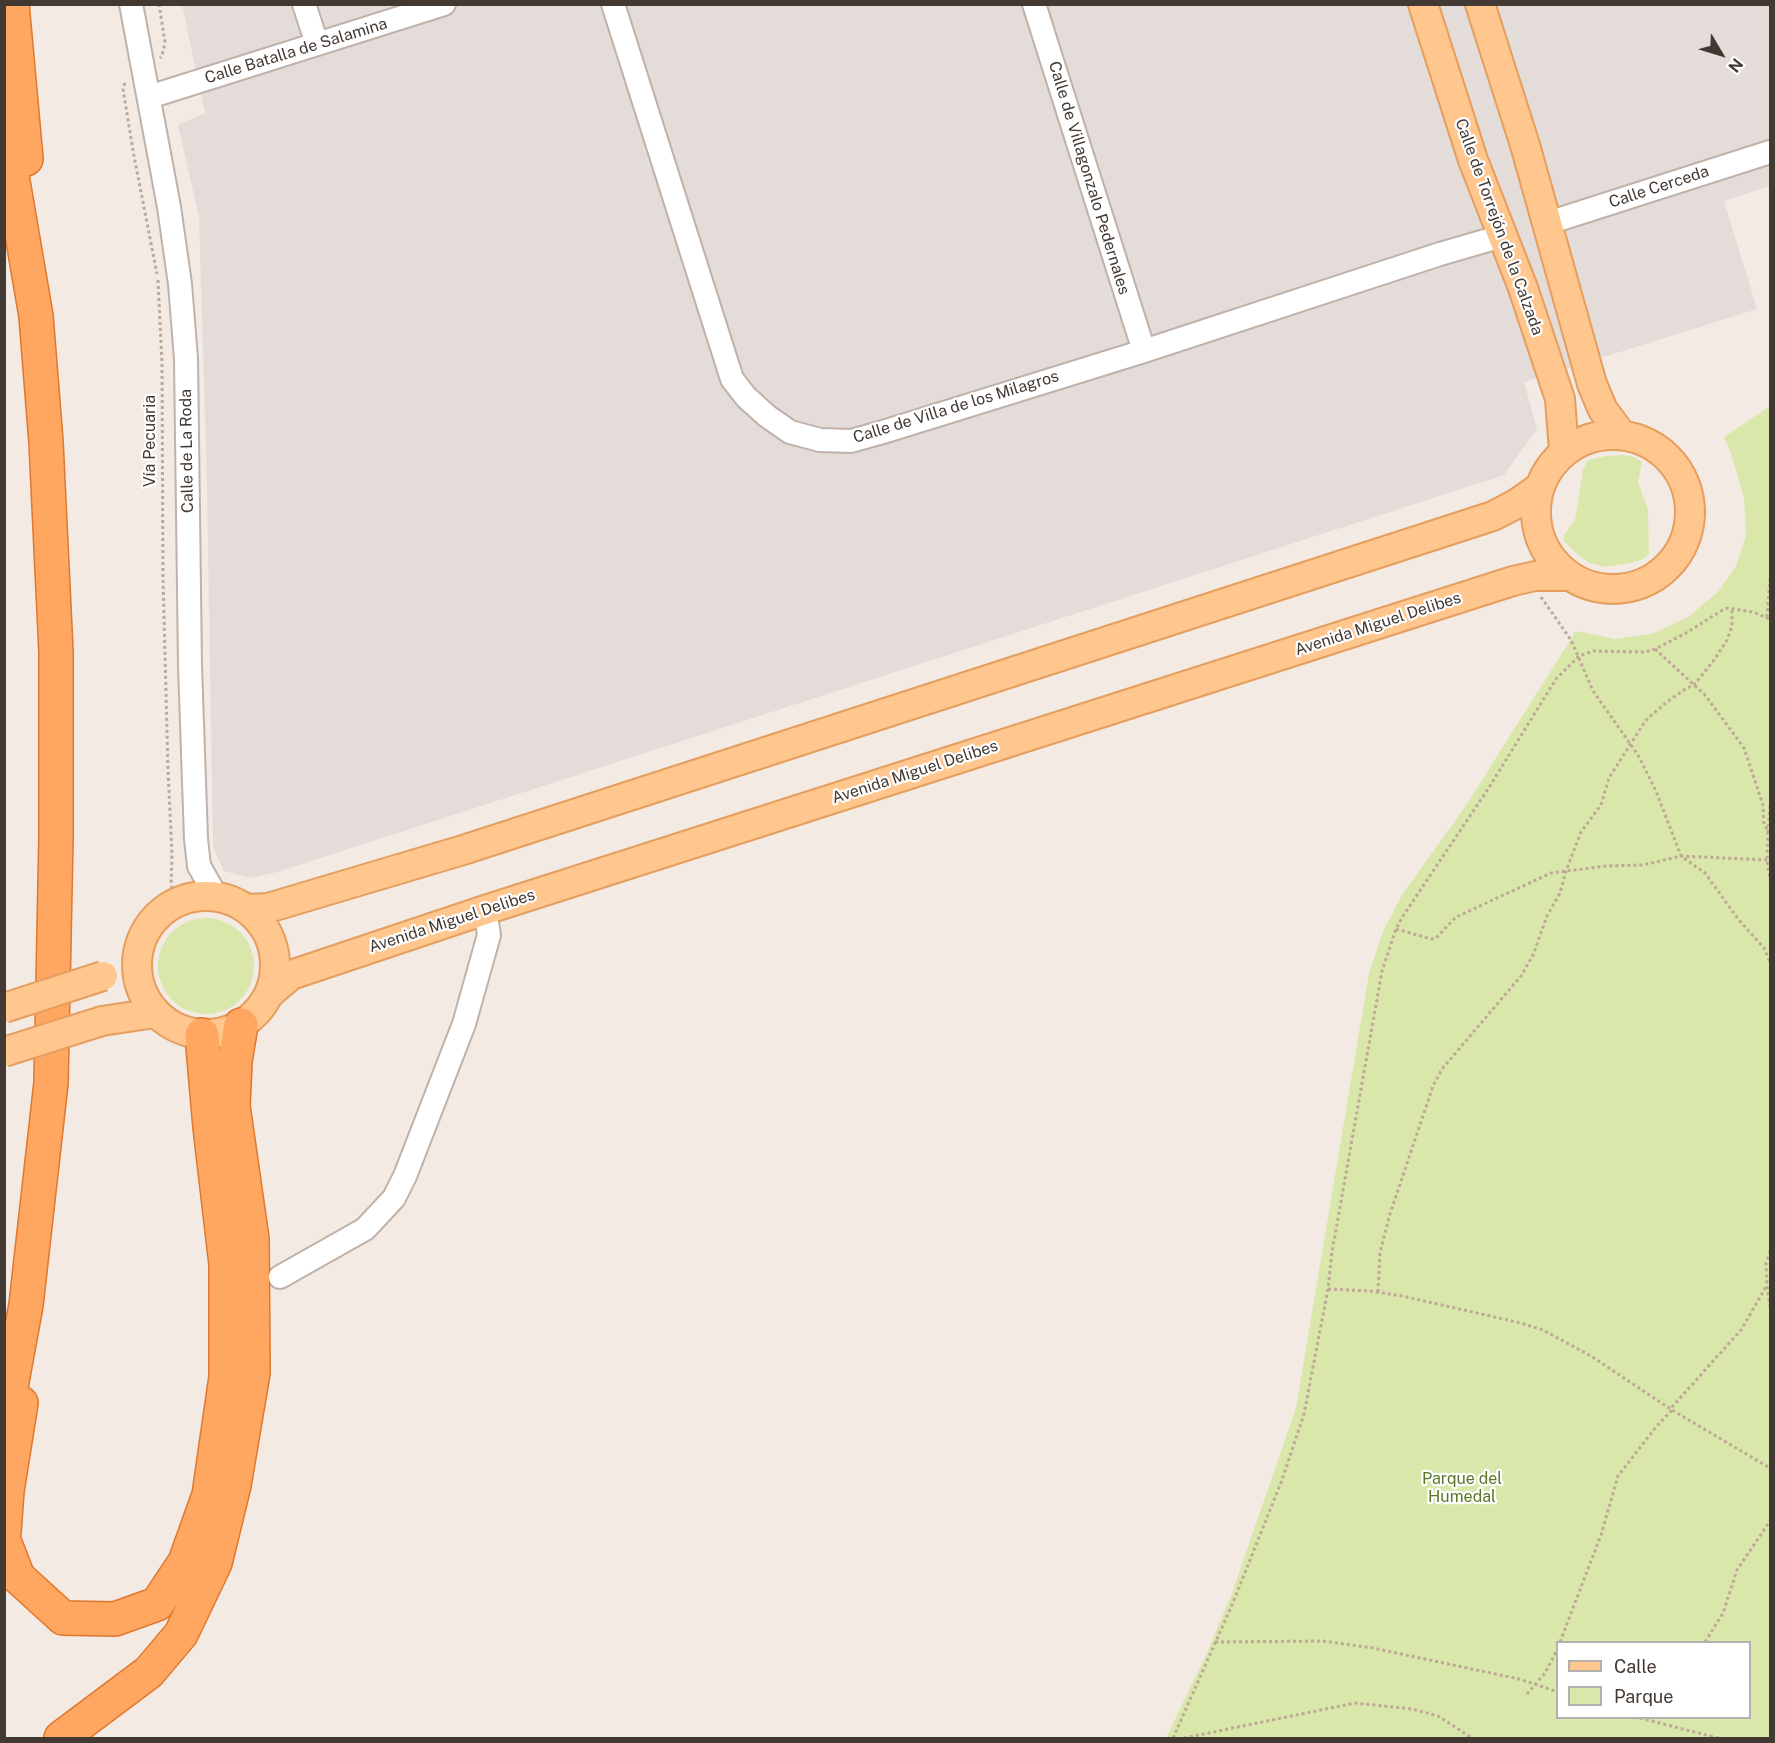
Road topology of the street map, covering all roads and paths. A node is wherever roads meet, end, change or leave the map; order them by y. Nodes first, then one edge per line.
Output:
1 (12, 4) edge
2 (131, 4) edge
3 (159, 4) edge
4 (303, 4) edge
5 (444, 4) edge
6 (613, 4) edge
7 (1034, 4) edge
8 (1423, 4) edge
9 (1480, 4) edge
10 (317, 44) junction
11 (143, 66) junction
12 (149, 97) junction
13 (4, 129) edge
14 (1770, 152) edge
15 (1548, 223) junction
16 (1502, 236) junction
17 (36, 316) junction
18 (1144, 351) junction
19 (1621, 434) junction
20 (1564, 451) junction
21 (1539, 488) junction
22 (1569, 576) junction
23 (1770, 579) edge
24 (1539, 596) dead end
25 (1732, 608) junction
26 (1769, 618) edge
27 (1655, 649) junction
28 (1579, 656) junction
29 (1694, 685) junction
30 (1630, 744) junction
31 (1770, 806) edge
32 (1768, 830) junction
33 (1770, 836) edge
34 (1681, 856) junction
35 (1767, 860) junction
36 (1566, 871) junction
37 (1770, 880) edge
38 (216, 896) junction
39 (175, 903) junction
40 (247, 909) junction
41 (485, 910) junction
42 (1396, 929) junction
43 (138, 953) junction
44 (1770, 962) edge
45 (270, 993) junction
46 (4, 1008) edge
47 (155, 1013) junction
48 (241, 1025) junction
49 (202, 1035) junction
50 (4, 1052) edge
51 (1770, 1251) edge
52 (280, 1277) dead end
53 (1767, 1285) junction
54 (1328, 1289) junction
55 (1378, 1292) junction
56 (1770, 1307) edge
57 (15, 1313) edge
58 (1672, 1410) junction
59 (4, 1425) edge
60 (1770, 1468) edge
61 (1770, 1521) edge
62 (4, 1532) edge
63 (4, 1541) edge
64 (1560, 1641) edge
65 (1706, 1641) edge
66 (1215, 1642) junction
67 (1556, 1650) edge
68 (1535, 1684) junction
69 (1556, 1692) edge
70 (1527, 1694) dead end
71 (1645, 1719) edge
72 (61, 1738) edge
73 (1173, 1738) edge
74 (1184, 1738) edge
75 (1472, 1738) edge
76 (1718, 1738) edge

1 - 17 highway
2 - 11 street, Calle de La Roda
3 - 11 path, Vía Pecuaria
4 - 10 street
5 - 10 street, Calle Batalla de Salamina
6 - 18 street, Calle de Villa de los Milagros
7 - 18 street, Calle de Villagonzalo Pedernales
8 - 16 main road, Calle de Torrejón de la Calzada
9 - 15 main road
10 - 12 street, Calle Batalla de Salamina
11 - 12 street, Calle de La Roda
11 - 39 path, Vía Pecuaria
12 - 38 street, Calle de La Roda
13 - 17 highway
14 - 15 street, Calle Cerceda
15 - 19 main road
16 - 18 street, Calle de Villa de los Milagros
16 - 20 main road, Calle de Torrejón de la Calzada
17 - 57 highway
19 - 20 main road
19 - 22 main road
20 - 21 main road
21 - 22 main road
21 - 40 main road
22 - 41 main road, Avenida Miguel Delibes
23 - 26 path
24 - 28 path
25 - 26 path
25 - 27 path
25 - 29 path
27 - 28 path
27 - 29 path
28 - 30 path
28 - 42 path
29 - 30 path
29 - 32 path
30 - 34 path
30 - 36 path
31 - 32 path
32 - 33 path
32 - 35 path
34 - 35 path
34 - 36 path
34 - 44 path
35 - 37 path
36 - 42 path
36 - 55 path
38 - 39 main road
38 - 40 main road
39 - 43 main road
40 - 45 main road
41 - 45 main road, Avenida Miguel Delibes
41 - 52 street
42 - 54 path
43 - 46 main road, bridge
43 - 47 main road
45 - 48 main road
47 - 49 main road
47 - 50 main road, bridge
48 - 49 main road
48 - 72 highway
49 - 63 highway
51 - 53 path
53 - 56 path
53 - 58 path
54 - 55 path
54 - 66 path
55 - 58 path
57 - 59 highway
57 - 62 highway
58 - 60 path
58 - 64 path
61 - 65 path
66 - 68 path
66 - 73 path
67 - 68 path
68 - 69 path
68 - 70 path
71 - 76 path
74 - 75 path

